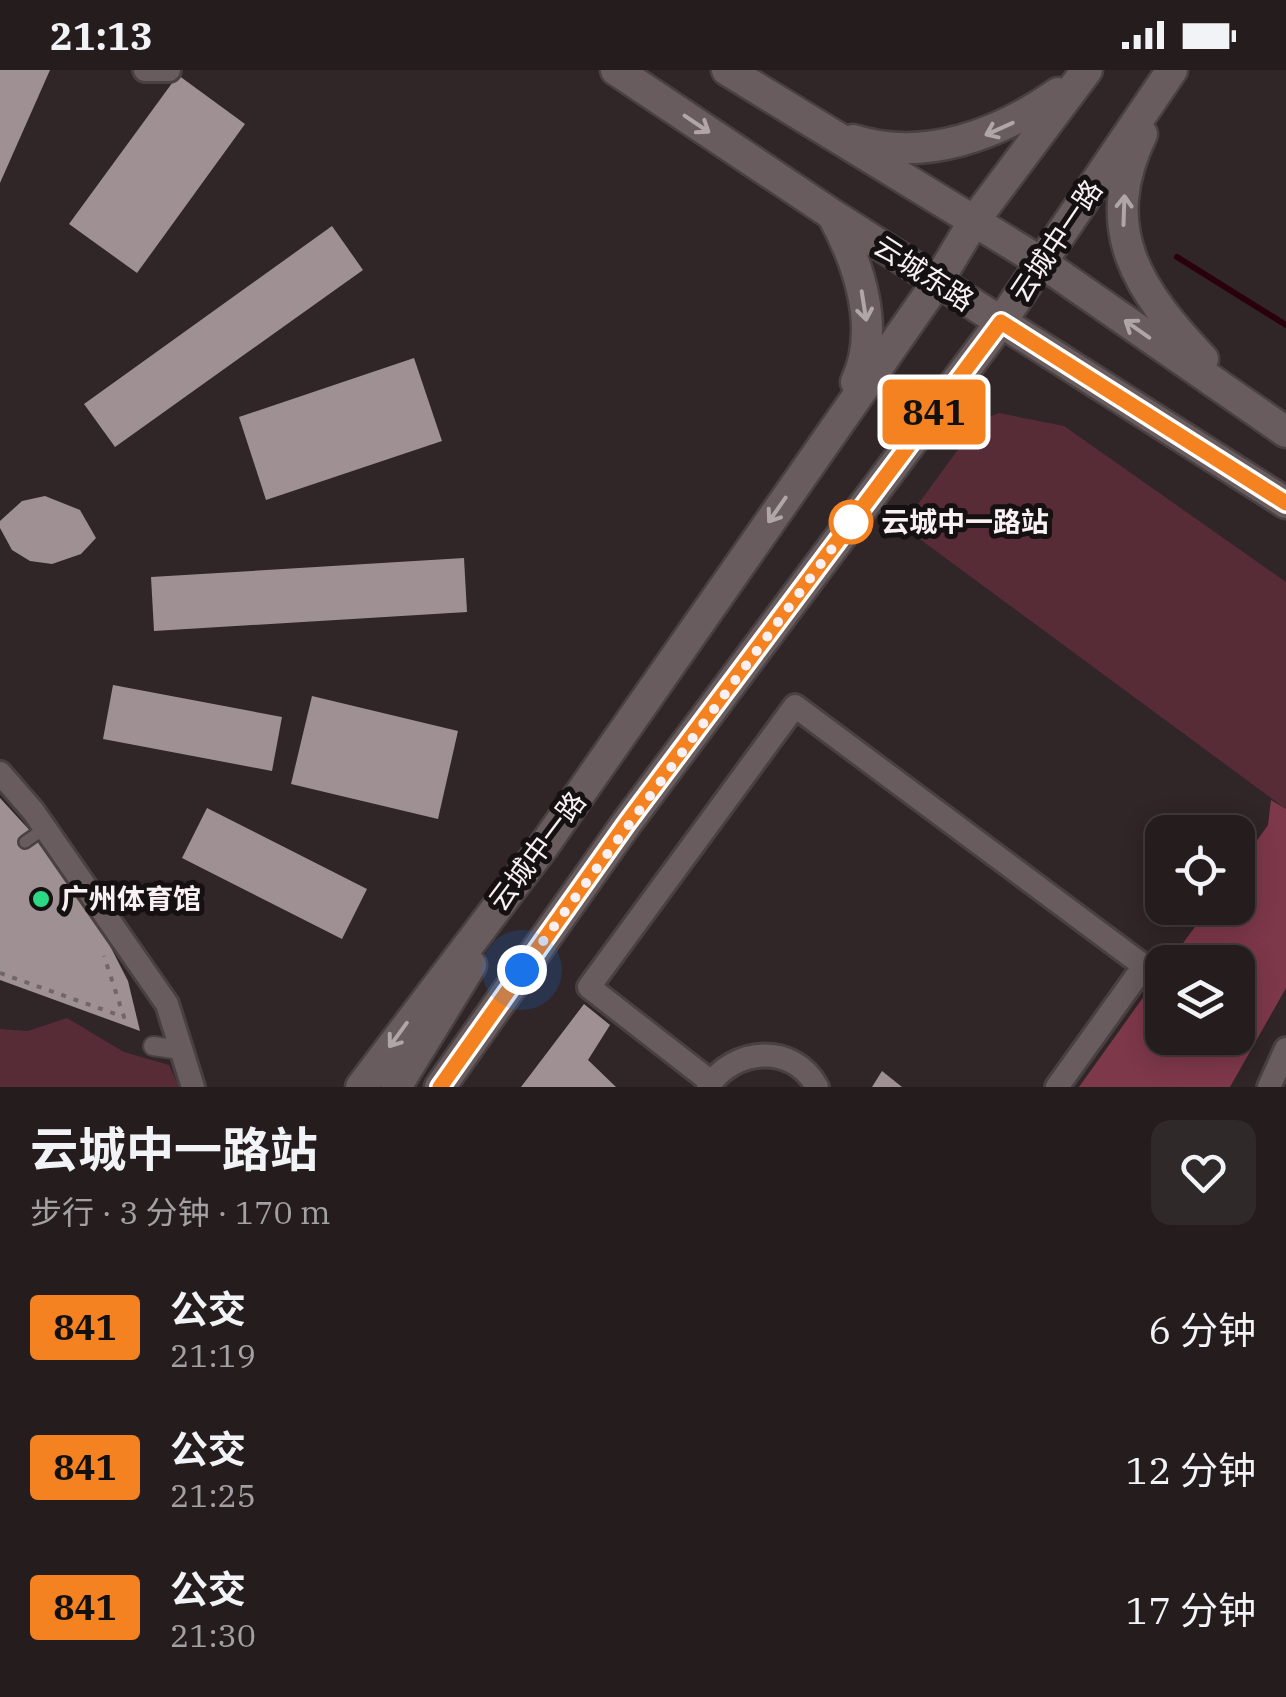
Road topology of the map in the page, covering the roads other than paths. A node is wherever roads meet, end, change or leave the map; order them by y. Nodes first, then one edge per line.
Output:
1 (145, 70) edge
2 (169, 70) edge
3 (616, 70) edge
4 (728, 70) edge
5 (1172, 70) edge
6 (1084, 74) edge
7 (827, 132) junction
8 (833, 214) junction
9 (974, 221) junction
10 (1041, 262) junction
11 (938, 281) junction
12 (1001, 322) junction
13 (1246, 405) junction
14 (832, 430) junction
15 (1286, 432) edge
16 (1286, 503) edge
17 (0, 773) edge
18 (45, 828) junction
19 (25, 842) dead end
20 (543, 847) junction
21 (153, 1046) dead end
22 (181, 1050) junction
23 (1286, 1050) edge
24 (710, 1084) edge
25 (193, 1087) edge
26 (360, 1087) edge
27 (396, 1087) edge
28 (440, 1087) edge
29 (817, 1087) edge
30 (1058, 1087) edge
31 (1268, 1087) edge

1 - 2 street
3 -> 8 main road, 云城东路
4 - 7 main road
5 - 10 main road, 云城中一路
13 -> 5 main road
6 -> 7 main road
6 - 9 main road, 云城中一路
7 - 9 main road
8 - 11 main road, 云城东路
8 -> 14 main road
9 - 10 main road
9 - 11 main road, 云城中一路
10 - 12 main road, 云城中一路
13 -> 10 main road
11 - 12 main road, 云城东路
11 - 14 main road, 云城中一路
12 - 16 main road, 云城东路
12 - 28 main road, 云城中一路
13 - 15 main road
14 -> 20 main road, 云城中一路
17 - 18 street
18 - 19 lane
18 - 22 street
20 -> 26 main road, 云城中一路
20 - 27 main road
21 - 22 street
22 - 25 street
23 - 31 street
24 - 29 street
24 - 30 street

